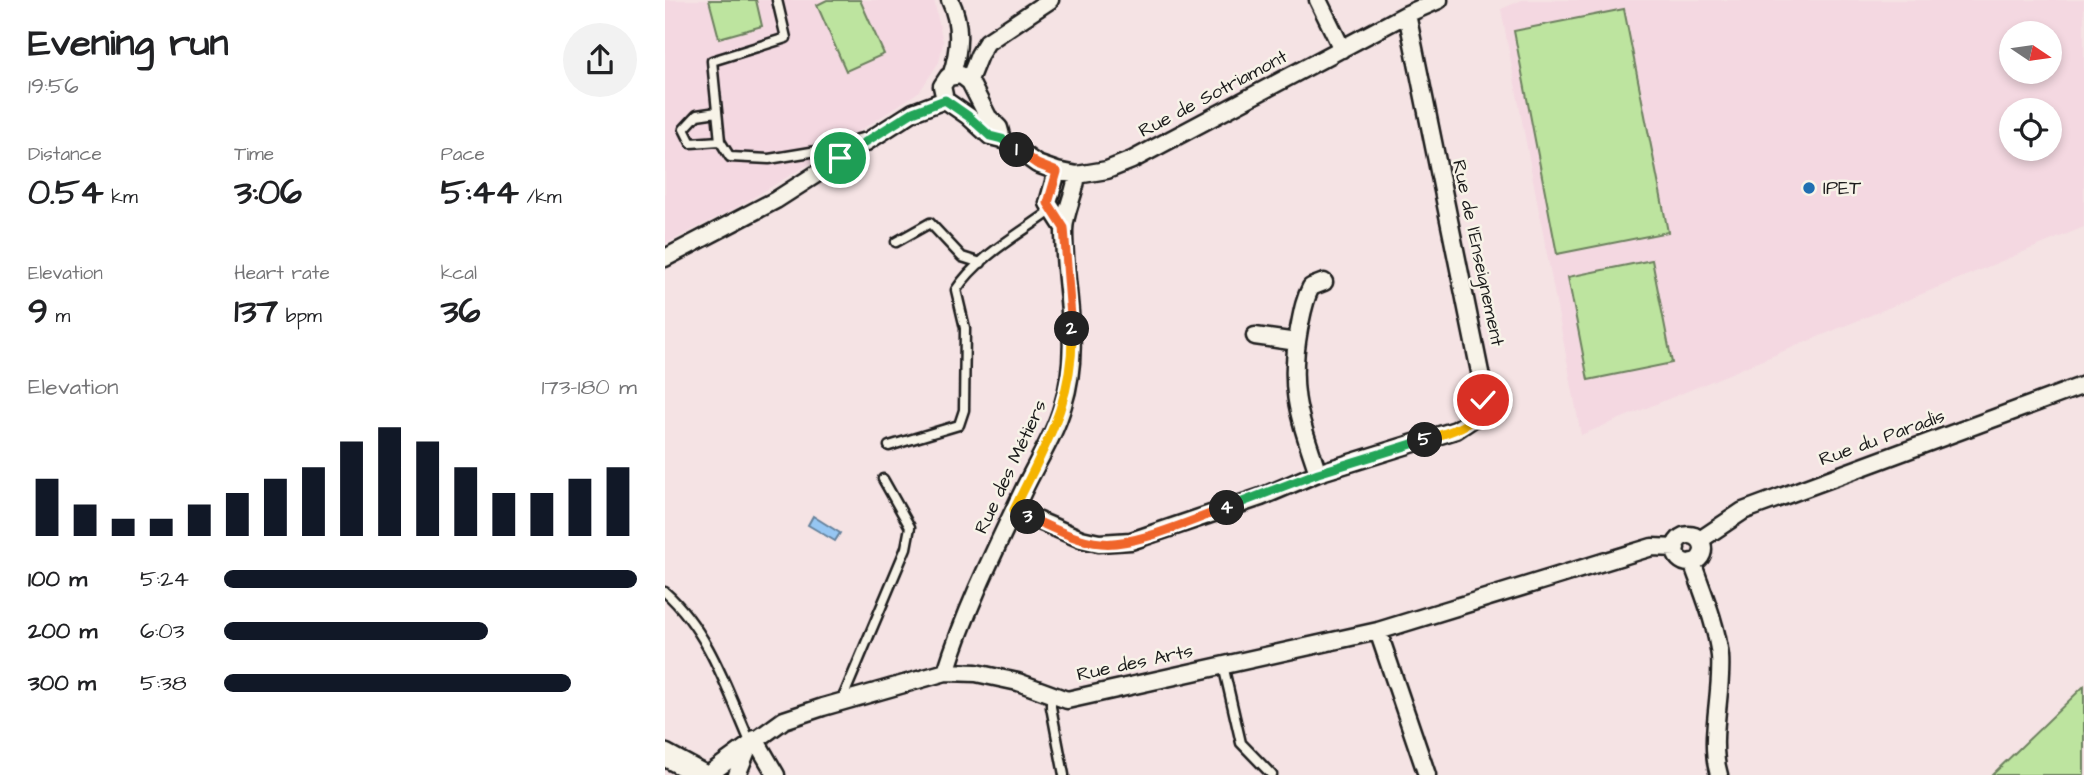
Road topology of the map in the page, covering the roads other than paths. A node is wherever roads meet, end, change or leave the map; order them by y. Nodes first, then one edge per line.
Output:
1 (777, 0) edge
2 (950, 0) edge
3 (1050, 0) edge
4 (1318, 0) edge
5 (1440, 0) edge
6 (1407, 14) junction
7 (987, 42) junction
8 (1342, 49) junction
9 (959, 51) junction
10 (951, 76) junction
11 (971, 85) junction
12 (950, 102) junction
13 (717, 113) junction
14 (875, 134) junction
15 (1002, 139) junction
16 (720, 141) junction
17 (1057, 172) junction
18 (1077, 175) junction
19 (1052, 210) junction
20 (1064, 228) junction
21 (896, 242) dead end
22 (665, 258) edge
23 (981, 263) junction
24 (1324, 282) dead end
25 (1255, 336) dead end
26 (1297, 342) junction
27 (2084, 385) edge
28 (889, 446) dead end
29 (1318, 473) junction
30 (883, 479) dead end
31 (1014, 510) junction
32 (1700, 540) junction
33 (1676, 548) junction
34 (1692, 562) junction
35 (665, 592) edge
36 (1378, 631) junction
37 (1223, 665) junction
38 (946, 672) junction
39 (1051, 694) junction
40 (841, 701) junction
41 (752, 743) junction
42 (665, 755) edge
43 (702, 775) edge
44 (708, 775) edge
45 (737, 775) edge
46 (776, 775) edge
47 (1064, 775) edge
48 (1272, 775) edge
49 (1427, 775) edge
50 (1719, 775) edge

1 - 13 lane
2 - 9 street
3 - 7 street
4 - 8 street
5 - 6 street, Rue de Sotriamont
6 - 8 street, Rue de Sotriamont
6 - 29 street, Rue de l'Enseignement
7 - 9 street
7 - 11 street
8 - 18 street, Rue de Sotriamont
9 - 10 street
10 - 11 street
10 - 12 street
11 - 12 street
11 - 15 street, Rue de Sotriamont
12 - 14 street
12 - 15 street, Rue de Sotriamont
13 - 16 lane
13 - 16 lane
14 - 16 lane
14 - 22 street
15 - 17 street, Rue de Sotriamont
17 - 18 street, Rue de Sotriamont
17 - 19 street
18 - 20 street
19 - 20 street
19 - 23 lane
20 - 31 street, Rue des Métiers
21 - 23 lane
23 - 28 lane
24 - 26 street
25 - 26 street
26 - 29 street
27 - 32 street, Rue du Paradis
29 - 31 street, Rue de l'Enseignement
30 - 40 lane
31 - 38 street, Rue des Métiers
32 - 33 street, Rue du Paradis
32 - 34 street
33 - 34 street
33 - 36 street, Rue des Arts
34 - 50 street
35 - 41 lane
36 - 37 street, Rue des Arts
36 - 49 street
37 - 39 street, Rue des Arts
37 - 48 lane
38 - 39 street, Rue des Arts
38 - 40 street, Rue des Arts
39 - 47 lane
40 - 41 street, Rue des Arts
41 - 44 street, Rue des Arts
41 - 45 street
41 - 46 street
42 - 43 main road

